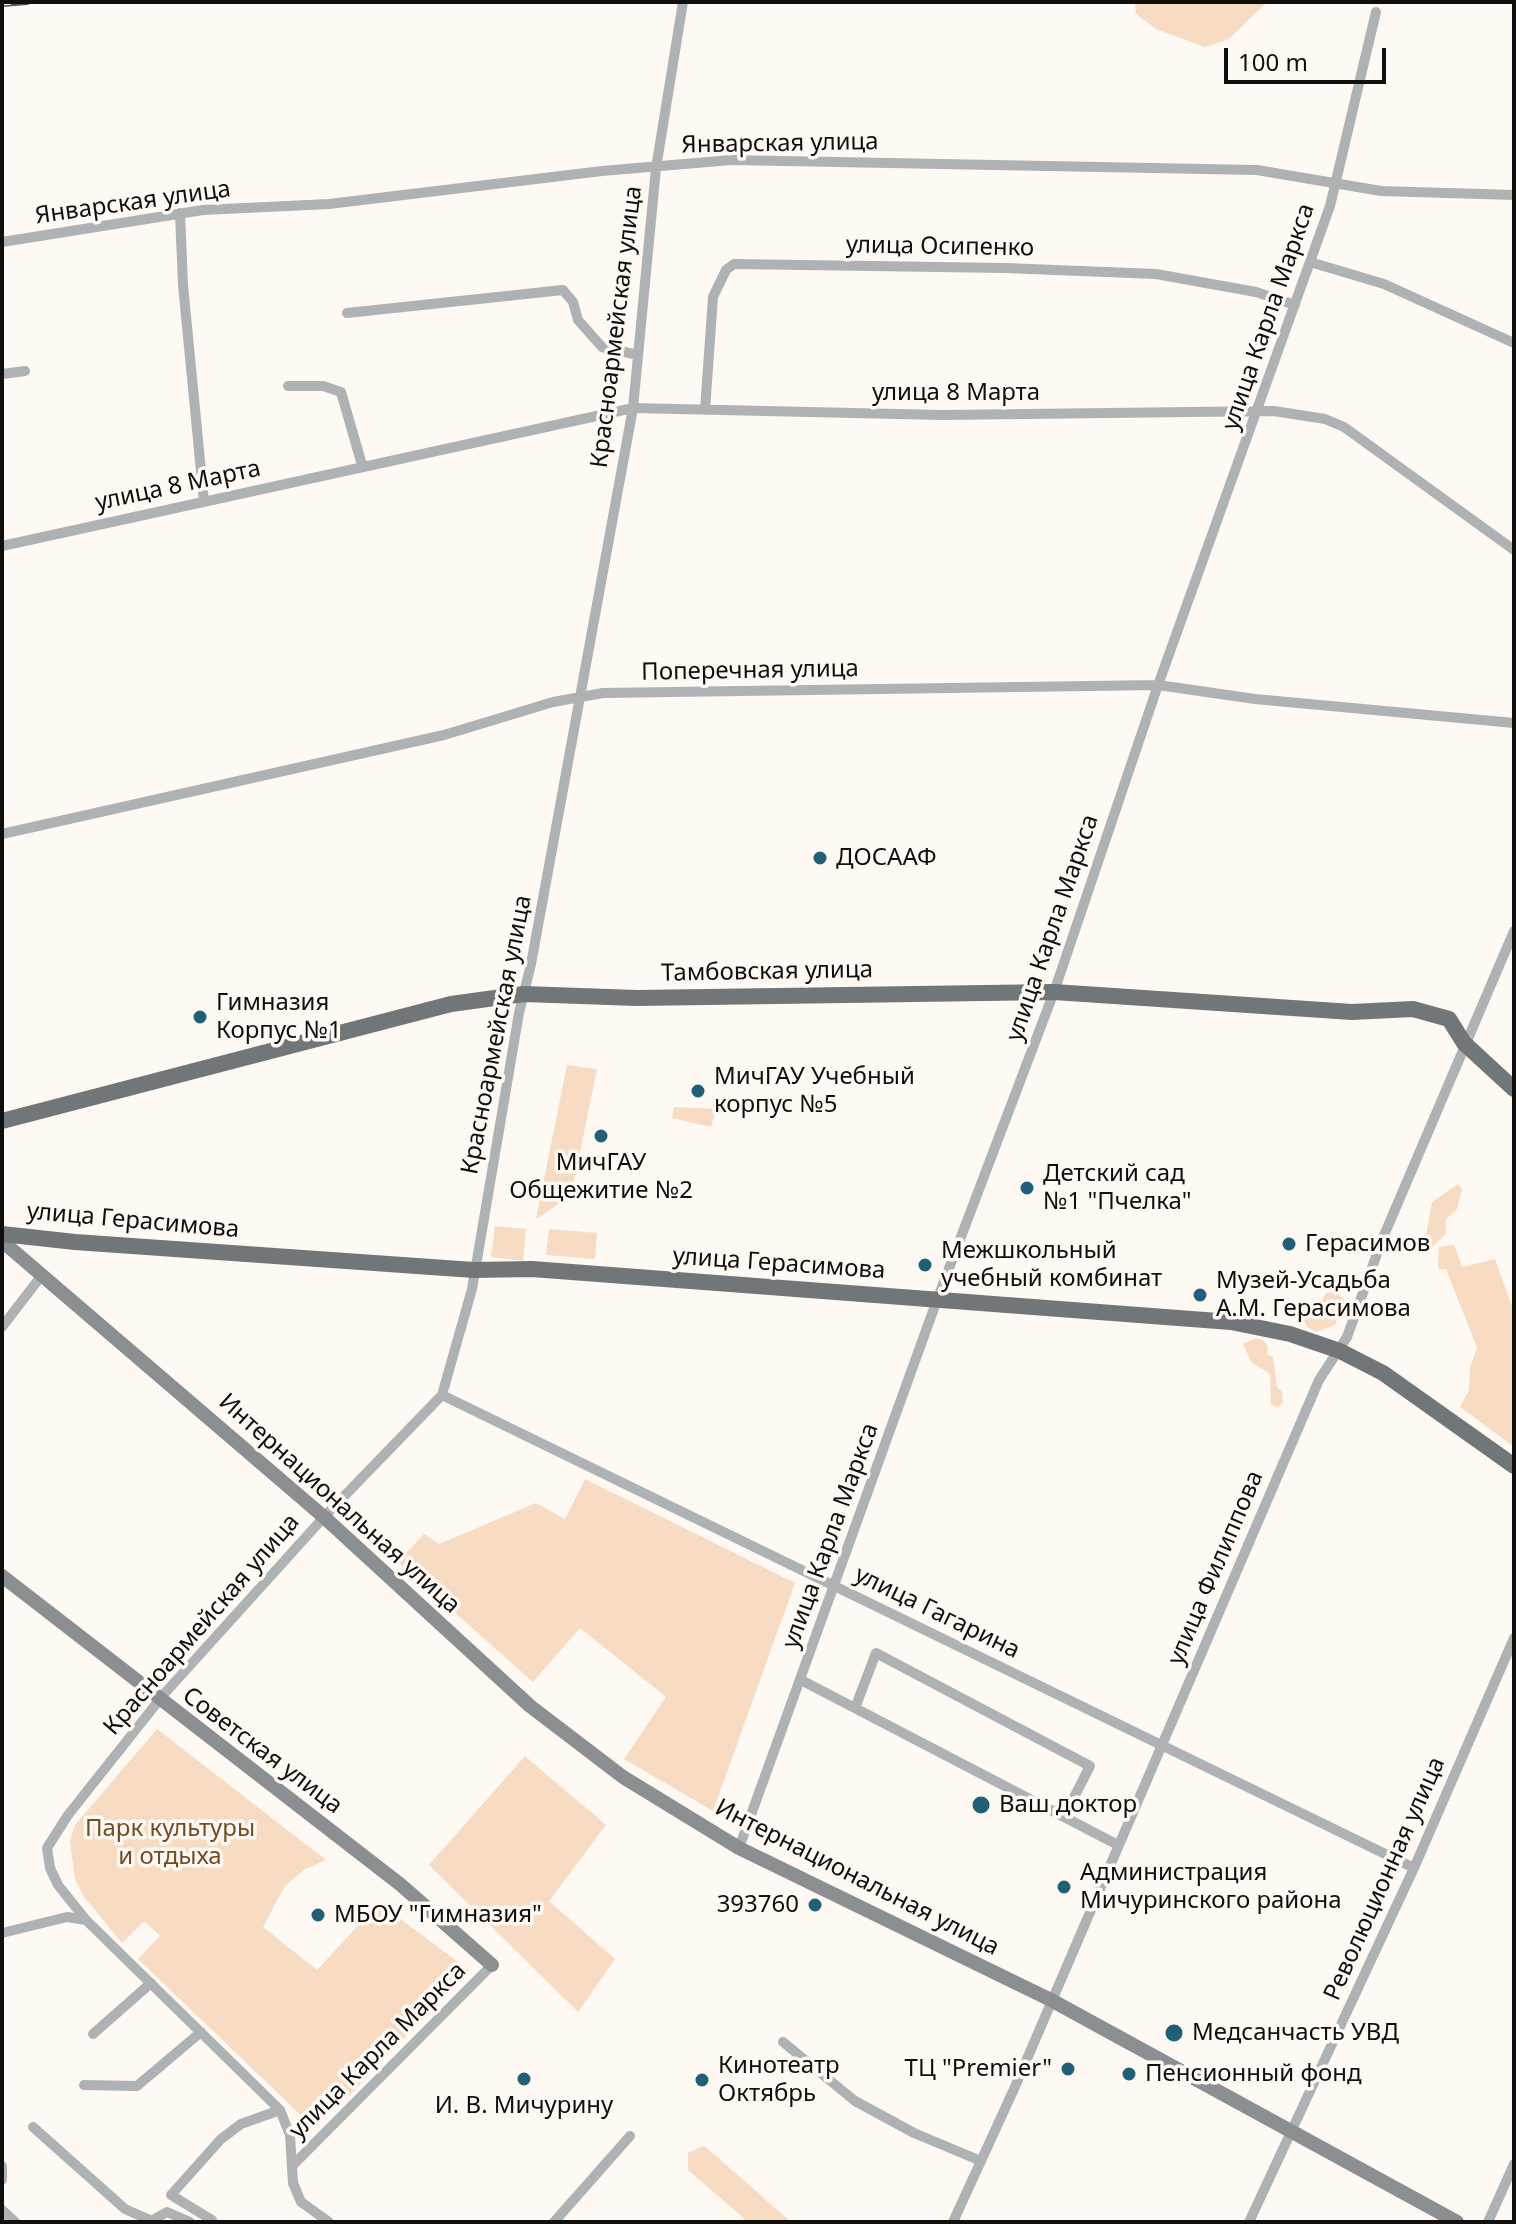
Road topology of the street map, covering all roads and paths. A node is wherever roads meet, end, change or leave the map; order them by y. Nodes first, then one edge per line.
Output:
1 (683, 2) edge
2 (1376, 12) dead end
3 (656, 168) junction
4 (1334, 184) junction
5 (1514, 195) edge
6 (180, 213) junction
7 (2, 242) edge
8 (1310, 262) junction
9 (1295, 305) junction
10 (347, 313) dead end
11 (1514, 343) edge
12 (638, 355) junction
13 (25, 371) dead end
14 (2, 374) edge
15 (288, 386) dead end
16 (633, 408) junction
17 (705, 410) junction
18 (1257, 411) junction
19 (362, 465) junction
20 (204, 502) junction
21 (2, 546) edge
22 (1514, 550) edge
23 (1158, 685) junction
24 (580, 695) junction
25 (1514, 723) edge
26 (2, 834) edge
27 (1514, 931) edge
28 (1054, 992) junction
29 (524, 994) junction
30 (1464, 1043) junction
31 (1514, 1089) edge
32 (2, 1121) edge
33 (2, 1234) edge
34 (2, 1241) edge
35 (474, 1270) junction
36 (42, 1275) junction
37 (937, 1300) junction
38 (2, 1327) edge
39 (1340, 1351) junction
40 (442, 1395) junction
41 (1514, 1466) edge
42 (324, 1517) junction
43 (2, 1576) edge
44 (836, 1585) junction
45 (1514, 1638) edge
46 (801, 1680) junction
47 (160, 1701) junction
48 (855, 1708) junction
49 (1160, 1746) junction
50 (1064, 1817) junction
51 (1118, 1845) junction
52 (739, 1848) junction
53 (1414, 1868) junction
54 (86, 1920) junction
55 (2, 1933) edge
56 (492, 1965) joint
57 (151, 1983) junction
58 (1051, 2000) junction
59 (201, 2032) junction
60 (93, 2034) dead end
61 (783, 2042) dead end
62 (84, 2085) dead end
63 (280, 2110) junction
64 (33, 2127) dead end
65 (1291, 2131) junction
66 (630, 2136) dead end
67 (981, 2161) junction
68 (1514, 2164) edge
69 (293, 2165) junction
70 (2, 2166) edge
71 (2, 2180) edge
72 (2, 2210) edge
73 (212, 2220) dead end
74 (150, 2221) edge
75 (15, 2222) edge
76 (190, 2222) edge
77 (329, 2222) edge
78 (554, 2222) edge
79 (953, 2222) edge
80 (1249, 2222) edge
81 (1457, 2222) edge
82 (1488, 2222) edge

1 - 3 street, Красноармейская улица
2 - 4 street, улица Карла Маркса
3 - 4 street, Январская улица
3 - 6 street, Январская улица
3 - 12 street, Красноармейская улица
4 - 5 street, Январская улица
4 - 8 street, улица Карла Маркса
6 - 7 street, Январская улица
6 - 20 street
8 - 9 street, улица Карла Маркса
8 - 11 street
9 - 17 street, улица Осипенко
9 - 18 street, улица Карла Маркса
10 - 12 street
12 - 16 street, Красноармейская улица
13 - 14 street
15 - 19 street
16 - 17 street, улица 8 Марта
16 - 19 street, улица 8 Марта
16 - 24 street, Красноармейская улица
17 - 18 street, улица 8 Марта
18 - 22 street, улица 8 Марта
18 - 23 street, улица Карла Маркса
19 - 20 street, улица 8 Марта
20 - 21 street, улица 8 Марта
23 - 24 street, Поперечная улица
23 - 25 street, Поперечная улица
23 - 28 street, улица Карла Маркса
24 - 26 street, Поперечная улица
24 - 29 street, Красноармейская улица
27 - 30 street, улица Филиппова
28 - 29 main road, Тамбовская улица
28 - 30 main road, Тамбовская улица
28 - 37 street, улица Карла Маркса
29 - 32 main road, Тамбовская улица
29 - 35 street, Красноармейская улица
30 - 31 main road, Тамбовская улица
30 - 39 street, улица Филиппова
33 - 35 main road, улица Герасимова
34 - 36 main road, Интернациональная улица
35 - 37 main road, улица Герасимова
35 - 40 street, Красноармейская улица
36 - 38 street
36 - 42 main road, Интернациональная улица
37 - 39 main road, улица Герасимова
37 - 44 street, улица Карла Маркса
39 - 41 main road, улица Герасимова
39 - 49 street, улица Филиппова
40 - 42 street, Красноармейская улица
40 - 44 street, улица Гагарина
42 - 47 street, Красноармейская улица
42 - 52 main road, Интернациональная улица
43 - 47 main road, Советская улица
44 - 46 street, улица Карла Маркса
44 - 49 street, улица Гагарина
45 - 53 street, Революционная улица
46 - 48 street
46 - 52 street, улица Карла Маркса
47 - 54 street, Красноармейская улица
47 - 56 main road, Советская улица
48 - 50 street
48 - 50 street
49 - 51 street, улица Филиппова
49 - 53 street, улица Гагарина
50 - 51 street
51 - 58 street, улица Филиппова
52 - 58 main road, Интернациональная улица
53 - 65 street, Революционная улица
54 - 55 street
54 - 57 street
56 - 69 street, улица Карла Маркса
57 - 59 street
57 - 60 street
58 - 65 main road, Интернациональная улица
58 - 67 street, улица Филиппова
59 - 62 street
59 - 63 street
61 - 67 street
63 - 69 street
63 - 73 street
64 - 74 street
65 - 80 street, Революционная улица
65 - 81 main road, Интернациональная улица
66 - 78 street
67 - 79 street, улица Филиппова
68 - 82 street
69 - 77 street
70 - 71 street
72 - 75 street
74 - 76 street

